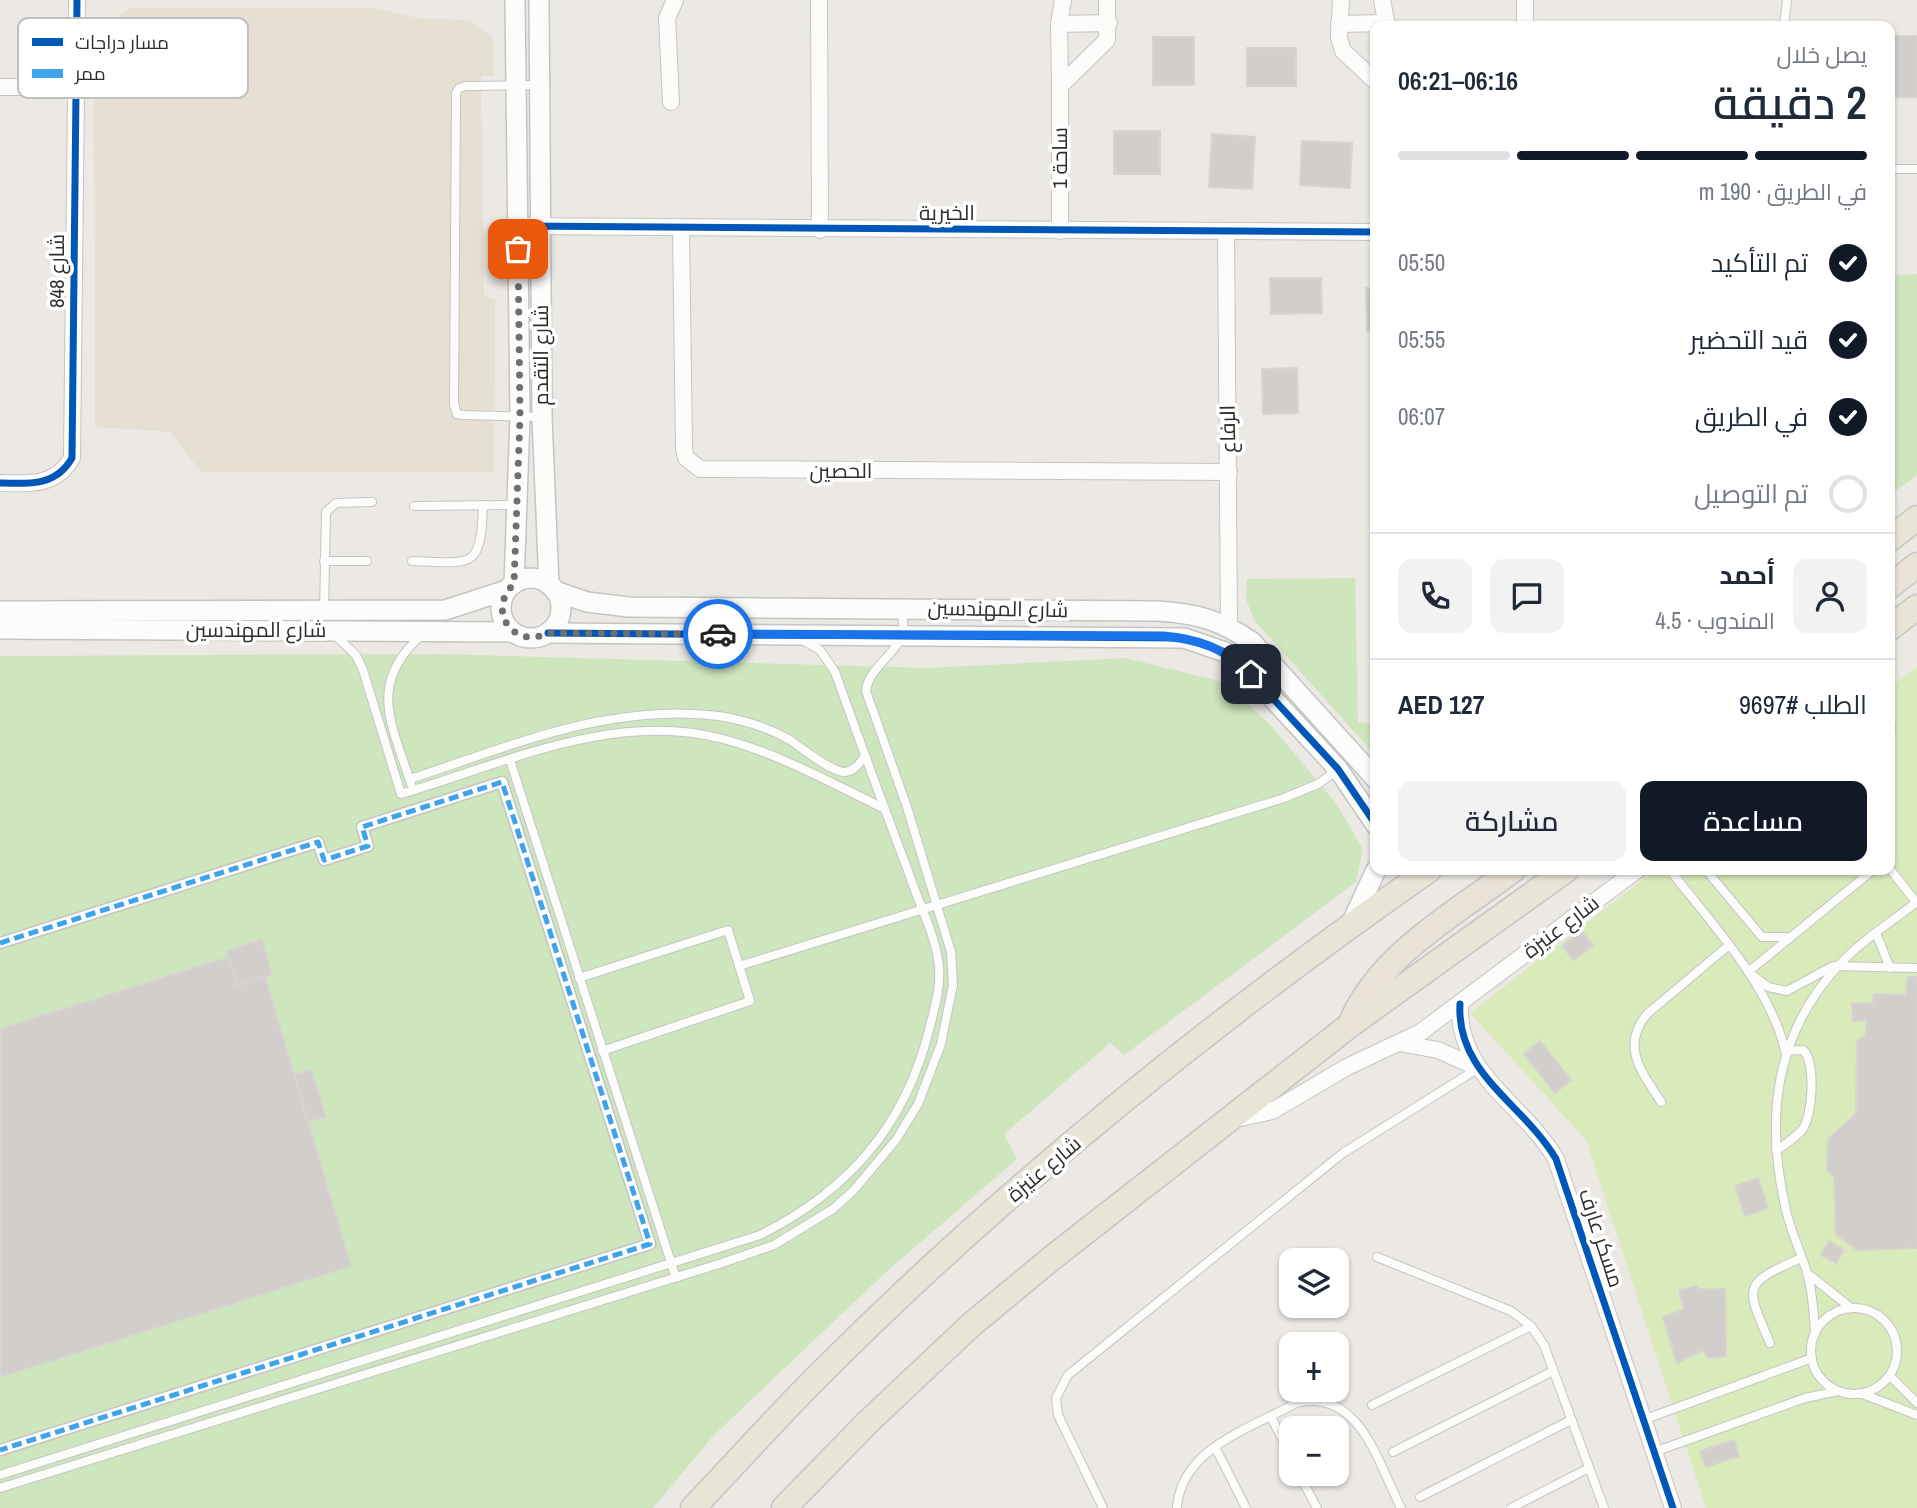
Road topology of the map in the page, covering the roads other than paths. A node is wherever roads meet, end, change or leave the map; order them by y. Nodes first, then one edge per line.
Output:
1 (77, 0) edge
2 (514, 0) edge
3 (539, 0) edge
4 (675, 0) edge
5 (819, 0) edge
6 (1063, 0) edge
7 (1107, 0) edge
8 (1341, 0) edge
9 (1382, 0) edge
10 (1525, 0) edge
11 (1787, 0) edge
12 (76, 18) edge
13 (1386, 21) edge
14 (1525, 21) edge
15 (1785, 21) edge
16 (1109, 23) junction
17 (1059, 24) junction
18 (1339, 24) junction
19 (1370, 25) edge
20 (1370, 76) edge
21 (516, 85) junction
22 (540, 85) junction
23 (1060, 86) junction
24 (0, 87) edge
25 (18, 87) edge
26 (74, 98) edge
27 (671, 102) dead end
28 (1895, 169) edge
29 (1917, 169) edge
30 (518, 226) junction
31 (541, 226) junction
32 (681, 229) junction
33 (820, 230) junction
34 (1059, 230) junction
35 (1226, 232) junction
36 (1370, 232) edge
37 (520, 417) junction
38 (542, 417) junction
39 (1229, 472) junction
40 (0, 483) edge
41 (372, 502) dead end
42 (483, 505) junction
43 (518, 505) junction
44 (414, 506) dead end
45 (1917, 518) edge
46 (1895, 535) edge
47 (324, 561) junction
48 (367, 561) dead end
49 (412, 561) dead end
50 (1917, 565) edge
51 (1895, 582) edge
52 (510, 587) junction
53 (552, 588) junction
54 (899, 607) junction
55 (1917, 607) edge
56 (0, 611) edge
57 (326, 621) junction
58 (1895, 624) edge
59 (1229, 626) junction
60 (0, 629) edge
61 (425, 632) junction
62 (512, 632) junction
63 (548, 633) junction
64 (787, 634) junction
65 (903, 636) junction
66 (866, 756) junction
67 (510, 760) junction
68 (1338, 769) junction
69 (1370, 772) edge
70 (410, 779) junction
71 (414, 790) junction
72 (885, 808) junction
73 (1370, 816) edge
74 (1374, 875) edge
75 (1422, 875) edge
76 (1506, 875) edge
77 (1559, 875) edge
78 (1630, 875) edge
79 (1674, 875) edge
80 (1710, 875) edge
81 (1866, 875) edge
82 (1895, 875) edge
83 (1916, 902) edge
84 (936, 905) junction
85 (921, 910) junction
86 (1351, 924) junction
87 (1876, 933) junction
88 (1787, 937) junction
89 (0, 943) edge
90 (1728, 946) junction
91 (1839, 965) junction
92 (739, 966) junction
93 (1890, 968) junction
94 (1917, 968) edge
95 (1748, 972) junction
96 (579, 978) junction
97 (1460, 1004) junction
98 (1350, 1024) junction
99 (1399, 1043) junction
100 (602, 1051) junction
101 (1785, 1051) junction
102 (1478, 1068) junction
103 (1661, 1102) dead end
104 (1227, 1121) junction
105 (1776, 1151) junction
106 (1377, 1256) dead end
107 (1801, 1258) junction
108 (671, 1265) junction
109 (1807, 1273) junction
110 (676, 1278) junction
111 (1851, 1308) junction
112 (1531, 1326) junction
113 (1815, 1334) junction
114 (1770, 1343) dead end
115 (1812, 1358) junction
116 (1553, 1371) junction
117 (1890, 1376) junction
118 (1838, 1391) junction
119 (1860, 1394) junction
120 (1917, 1403) edge
121 (1372, 1405) dead end
122 (1917, 1415) edge
123 (1271, 1417) junction
124 (1643, 1419) junction
125 (1572, 1420) junction
126 (1279, 1433) edge
127 (1215, 1447) junction
128 (0, 1450) edge
129 (1393, 1452) dead end
130 (1654, 1452) junction
131 (1589, 1468) junction
132 (0, 1475) edge
133 (1305, 1486) edge
134 (0, 1488) edge
135 (1420, 1497) dead end
136 (694, 1508) edge
137 (784, 1508) edge
138 (1103, 1508) edge
139 (1177, 1508) edge
140 (1246, 1508) edge
141 (1317, 1508) edge
142 (1401, 1508) edge
143 (1511, 1508) edge
144 (1604, 1508) edge
145 (1672, 1508) edge

1 - 12 street, شارع 848
2 - 21 street, شارع التقدم
3 - 22 street, شارع التقدم
4 - 27 street
5 - 33 street
6 - 17 street, ساحة 1
7 - 16 street
8 - 18 street
9 - 13 street
10 - 14 street
11 - 15 lane
16 - 17 street
16 - 23 street
17 - 23 street, ساحة 1
18 - 19 street
18 - 20 street
21 - 22 lane
21 - 30 street, شارع التقدم
21 - 37 lane
22 - 31 street, شارع التقدم
23 - 34 street, ساحة 1
24 - 25 street
26 - 40 street, شارع 848
28 - 29 lane
30 - 31 street, الخيرية
30 - 37 street, شارع التقدم
31 - 32 street, الخيرية
31 - 38 street, شارع التقدم
32 - 33 street, الخيرية
32 - 39 street, الحصين
33 - 34 street, الخيرية
34 - 35 street, الخيرية
35 - 36 street, الخيرية
35 - 39 street, الرفاع
37 - 38 lane
37 - 43 street, شارع التقدم
38 - 53 street, شارع التقدم
39 - 59 street, الرفاع
41 - 47 lane
42 - 43 lane
42 - 44 lane
42 - 49 lane
43 - 52 street, شارع التقدم
45 - 46 main road
47 - 48 lane
47 - 57 lane
50 - 51 highway
52 - 53 street
52 - 57 street, شارع المهندسين
52 - 62 street
53 - 54 street, شارع المهندسين
53 - 63 street
54 - 59 street, شارع المهندسين
54 - 65 lane
55 - 58 main road
56 - 57 street, شارع المهندسين
57 - 60 street, شارع المهندسين
57 - 61 street, شارع المهندسين
57 - 71 lane
59 - 69 street, شارع المهندسين
61 - 62 street, شارع المهندسين
61 - 70 lane
62 - 63 street
63 - 64 street, شارع المهندسين
64 - 65 street, شارع المهندسين
64 - 66 lane
65 - 68 street, شارع المهندسين
65 - 84 lane
66 - 70 lane
66 - 72 lane
67 - 71 lane
67 - 72 lane
67 - 96 lane
68 - 73 street, شارع المهندسين
68 - 84 lane
70 - 71 lane
72 - 85 lane
74 - 86 street
75 - 86 main road, شارع عنيزة
76 - 98 highway
77 - 98 main road, شارع عنيزة
78 - 97 street, شارع عنيزة
79 - 90 lane
80 - 88 lane
81 - 88 lane
82 - 83 lane
83 - 87 lane
84 - 85 lane
84 - 110 lane
85 - 92 lane
85 - 108 lane
86 - 136 main road, شارع عنيزة
87 - 91 lane
87 - 93 lane
88 - 95 lane
89 - 128 street
90 - 95 lane
90 - 103 lane
91 - 93 lane
91 - 95 lane
91 - 101 lane
92 - 96 lane
92 - 100 lane
93 - 94 lane
95 - 101 lane
96 - 100 lane
97 - 99 street, شارع عنيزة
97 - 102 street, مسكر عارف
98 - 104 main road, شارع عنيزة
99 - 102 street, مسكر عارف
99 - 104 street, شارع عنيزة
100 - 108 lane
101 - 105 lane
101 - 105 lane
102 - 124 street, مسكر عارف
102 - 138 lane
104 - 137 main road, شارع عنيزة
105 - 107 lane
106 - 112 lane
107 - 109 lane
107 - 114 lane
108 - 110 lane
108 - 132 lane
109 - 111 lane
109 - 113 lane
110 - 134 lane
111 - 113 lane
111 - 117 lane
112 - 116 lane
112 - 121 lane
113 - 115 lane
115 - 118 lane
115 - 124 lane
116 - 125 lane
116 - 129 lane
117 - 119 lane
117 - 120 lane
118 - 119 lane
118 - 130 lane
119 - 122 lane
123 - 126 lane
123 - 127 lane
123 - 142 lane
124 - 130 street, مسكر عارف
125 - 131 lane
125 - 135 lane
127 - 139 lane
127 - 140 lane
130 - 145 street, مسكر عارف
131 - 143 lane
131 - 144 lane
133 - 141 lane

